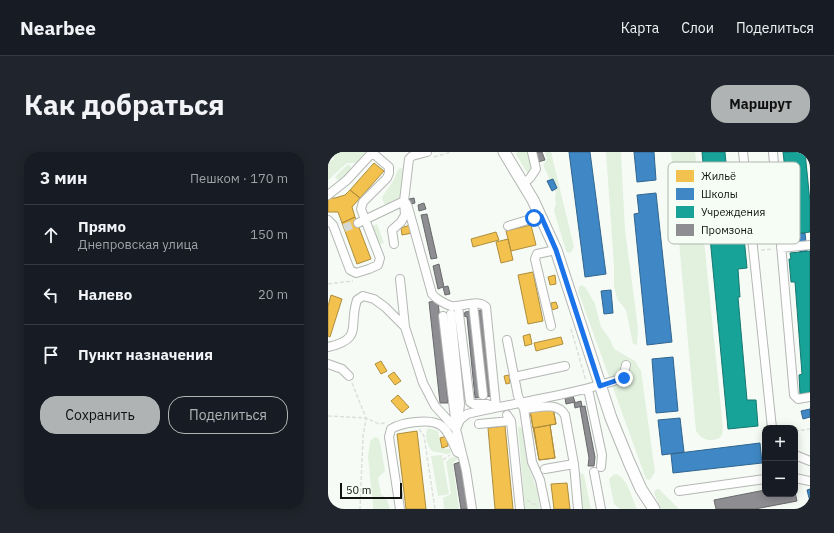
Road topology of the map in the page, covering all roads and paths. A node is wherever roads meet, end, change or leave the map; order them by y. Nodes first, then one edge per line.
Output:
1 (427, 152) edge
2 (504, 152) edge
3 (532, 152) edge
4 (743, 152) edge
5 (773, 152) edge
6 (744, 162) edge
7 (774, 162) edge
8 (524, 183) junction
9 (328, 195) edge
10 (404, 201) junction
11 (541, 216) junction
12 (328, 220) edge
13 (361, 222) junction
14 (508, 226) dead end
15 (344, 228) tunnel mouth
16 (336, 231) junction
17 (394, 244) dead end
18 (752, 244) edge
19 (781, 244) edge
20 (810, 245) edge
21 (781, 248) junction
22 (556, 250) junction
23 (753, 250) junction
24 (357, 279) dead end
25 (400, 279) dead end
26 (328, 284) edge
27 (473, 304) junction
28 (458, 306) junction
29 (447, 315) dead end
30 (551, 326) dead end
31 (405, 327) junction
32 (571, 328) dead end
33 (507, 340) dead end
34 (328, 347) edge
35 (328, 364) edge
36 (626, 365) dead end
37 (565, 366) dead end
38 (349, 376) joint
39 (514, 377) junction
40 (600, 386) junction
41 (588, 389) junction
42 (484, 395) dead end
43 (810, 397) edge
44 (523, 406) junction
45 (496, 407) junction
46 (328, 416) edge
47 (366, 418) junction
48 (379, 424) dead end
49 (479, 424) dead end
50 (772, 425) edge
51 (417, 428) dead end
52 (810, 429) edge
53 (456, 430) junction
54 (798, 431) edge
55 (462, 454) junction
56 (798, 456) edge
57 (810, 461) edge
58 (574, 464) junction
59 (601, 467) dead end
60 (545, 469) dead end
61 (594, 472) dead end
62 (762, 479) edge
63 (798, 479) edge
64 (810, 481) edge
65 (518, 491) junction
66 (679, 491) dead end
67 (810, 505) edge
68 (545, 507) edge
69 (360, 509) edge
70 (400, 509) edge
71 (435, 509) edge
72 (472, 509) edge
73 (520, 509) edge
74 (578, 509) edge
75 (601, 509) edge
76 (654, 509) edge
77 (802, 509) edge

1 - 10 street
2 - 8 main road
3 - 8 street
4 - 6 street
5 - 7 street
8 - 11 main road
9 - 13 street
10 - 13 street
10 - 17 street
10 - 28 street
11 - 14 street
11 - 22 main road
12 - 16 street
13 - 16 street
15 - 16 street
18 - 23 street
19 - 21 street
20 - 21 street
21 - 23 path
21 - 43 street
22 - 30 street
22 - 40 main road
23 - 50 street
24 - 26 path
25 - 31 street
27 - 28 street
27 - 42 street
27 - 45 street
28 - 45 street
29 - 53 street
31 - 34 street
31 - 53 street
32 - 41 path
33 - 39 street
35 - 38 street
36 - 40 street
37 - 39 street
38 - 47 path
39 - 44 street
40 - 41 street
40 - 76 main road
41 - 44 street
41 - 59 street
44 - 45 street
44 - 58 street
44 - 68 street
45 - 53 street
46 - 47 path
47 - 48 path
47 - 69 path
49 - 65 street
51 - 71 path
52 - 54 path
53 - 55 street
55 - 70 street
55 - 72 street
56 - 57 street
58 - 60 street
58 - 74 street
61 - 75 street
62 - 66 street
63 - 64 street
65 - 68 path
65 - 73 street
67 - 77 path

